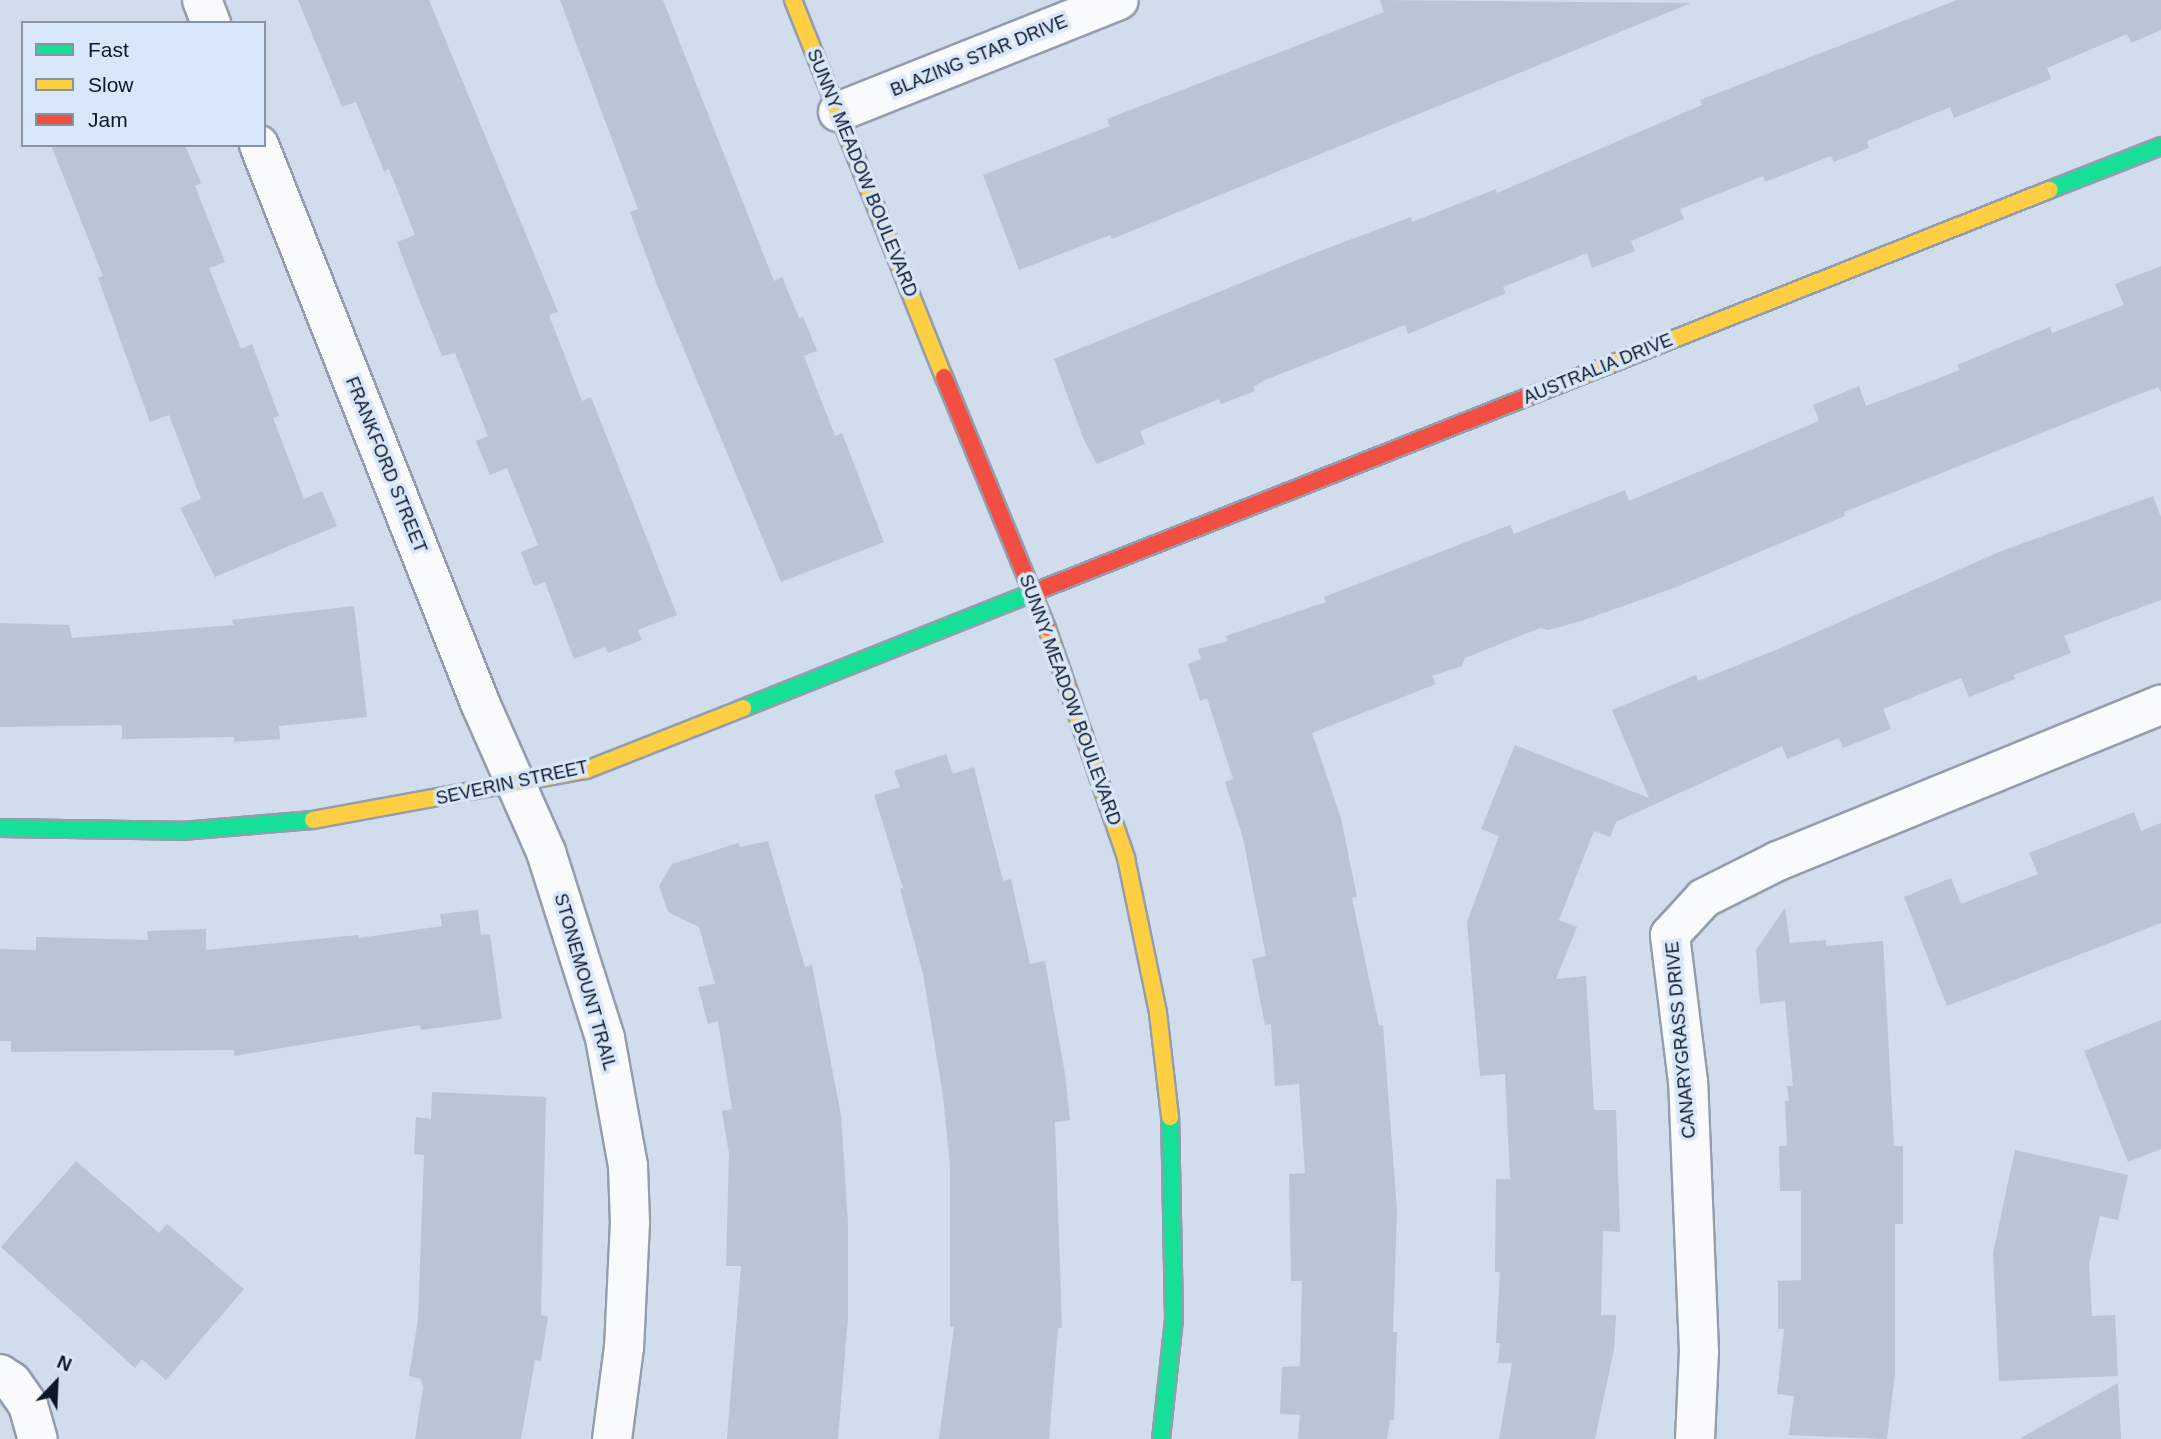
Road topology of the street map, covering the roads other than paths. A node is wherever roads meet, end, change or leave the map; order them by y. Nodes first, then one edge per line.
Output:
1 (202, 0) edge
2 (793, 0) edge
3 (1119, 0) edge
4 (210, 21) edge
5 (838, 112) junction
6 (2161, 146) edge
7 (261, 147) edge
8 (1034, 592) junction
9 (2161, 705) edge
10 (516, 784) junction
11 (0, 828) edge
12 (0, 1374) edge
13 (38, 1439) edge
14 (612, 1439) edge
15 (1161, 1439) edge
16 (1695, 1439) edge

1 - 4 street
2 - 5 street, SUNNY MEADOW BOULEVARD
3 - 5 street, BLAZING STAR DRIVE
5 - 8 street, SUNNY MEADOW BOULEVARD
6 - 8 street, AUSTRALIA DRIVE
7 - 10 street, FRANKFORD STREET
8 - 10 street, SEVERIN STREET
8 - 15 street, SUNNY MEADOW BOULEVARD
9 - 16 street, CANARYGRASS DRIVE
10 - 11 street, SEVERIN STREET
10 - 14 street, STONEMOUNT TRAIL
12 - 13 street

